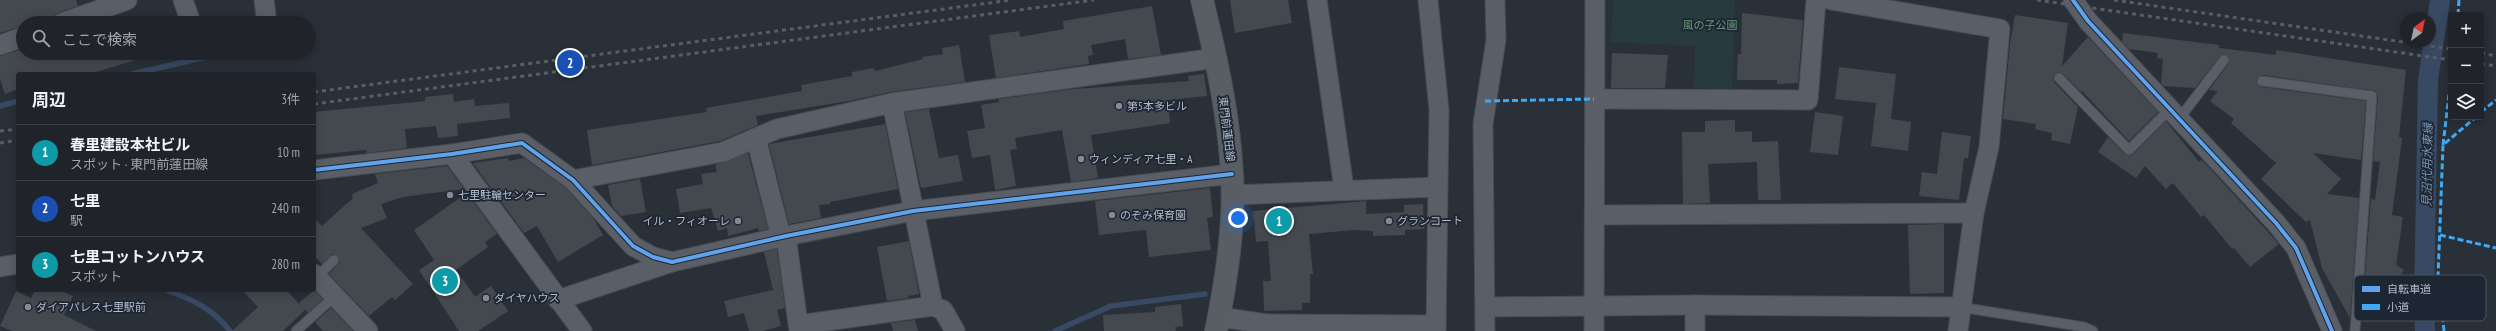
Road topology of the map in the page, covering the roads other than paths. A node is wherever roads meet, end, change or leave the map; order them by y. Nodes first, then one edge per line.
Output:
1 (127, 0) edge
2 (183, 0) edge
3 (264, 0) edge
4 (1202, 0) edge
5 (1317, 0) edge
6 (1428, 0) edge
7 (1496, 0) edge
8 (1595, 0) edge
9 (1816, 0) edge
10 (1831, 0) edge
11 (2073, 0) edge
12 (82, 16) edge
13 (188, 16) edge
14 (266, 16) edge
15 (16, 39) edge
16 (0, 45) edge
17 (1216, 58) junction
18 (2224, 60) dead end
19 (2059, 78) dead end
20 (2262, 81) dead end
21 (1594, 99) junction
22 (892, 103) junction
23 (2175, 114) junction
24 (756, 138) junction
25 (452, 154) junction
26 (316, 170) edge
27 (1232, 174) junction
28 (574, 180) junction
29 (1438, 187) junction
30 (1344, 189) junction
31 (1232, 195) junction
32 (913, 211) junction
33 (1974, 213) junction
34 (1595, 215) junction
35 (783, 236) junction
36 (334, 260) dead end
37 (672, 262) junction
38 (16, 264) edge
39 (0, 267) edge
40 (316, 274) edge
41 (2359, 275) edge
42 (316, 276) edge
43 (335, 296) junction
44 (558, 300) junction
45 (1695, 305) junction
46 (933, 306) junction
47 (1595, 306) junction
48 (1485, 307) junction
49 (1960, 307) junction
50 (2356, 321) edge
51 (1217, 324) edge
52 (799, 328) edge
53 (1354, 328) edge
54 (1436, 328) edge
55 (296, 331) edge
56 (368, 331) edge
57 (582, 331) edge
58 (955, 331) edge
59 (1485, 331) edge
60 (1594, 331) edge
61 (1695, 331) edge
62 (1958, 331) edge
63 (2093, 331) edge
64 (2332, 331) edge
65 (2355, 331) edge

1 - 12 street
2 - 13 street
3 - 14 street
4 - 17 main road, 東門前蓮田線
5 - 30 street
6 - 29 street
7 - 48 street
8 - 21 street
9 - 21 street
10 - 33 street
11 - 23 street
15 - 16 street
17 - 22 street
17 - 27 main road, 東門前蓮田線
18 - 23 lane
19 - 23 lane
20 - 41 lane
21 - 34 street
22 - 24 street
22 - 32 street
23 - 64 street
24 - 28 street
24 - 35 street
25 - 26 street
25 - 28 street
25 - 44 street
27 - 31 main road, 東門前蓮田線
27 - 32 street
28 - 37 street
29 - 30 street
29 - 54 street
30 - 31 street
31 - 51 main road, 東門前蓮田線
32 - 35 street
32 - 46 street
33 - 34 street
33 - 49 street
34 - 47 street
35 - 37 street
35 - 52 street
36 - 40 lane
37 - 44 street
38 - 39 street
42 - 43 street
43 - 55 lane
43 - 56 street
44 - 57 street
45 - 47 street
45 - 49 street
45 - 61 street
46 - 52 street
46 - 58 street
47 - 48 street
47 - 60 street
48 - 59 street
49 - 62 street
49 - 63 lane
50 - 65 lane
51 - 53 street
53 - 54 street

